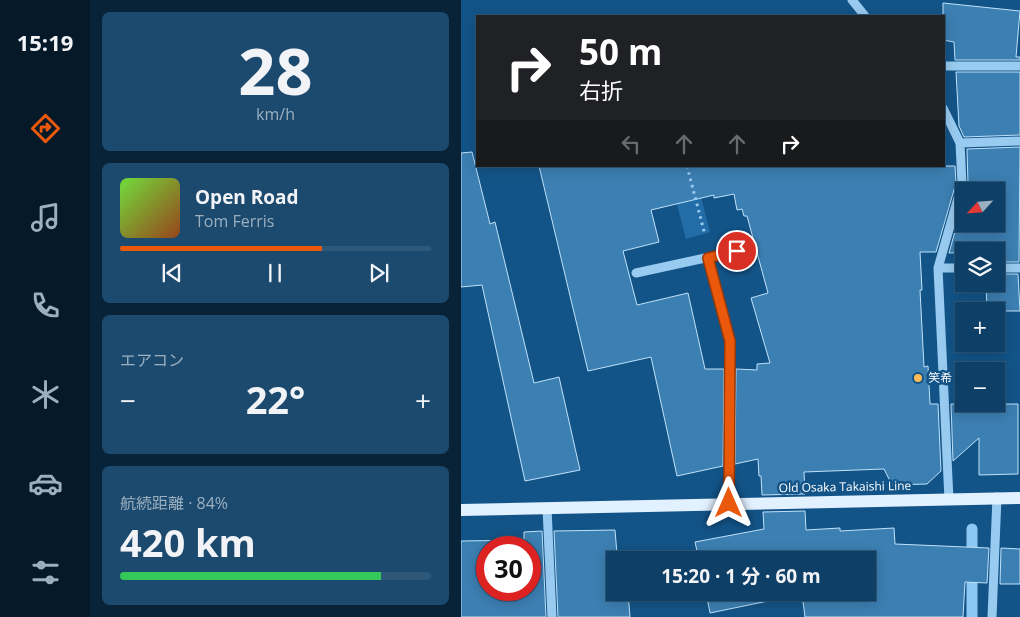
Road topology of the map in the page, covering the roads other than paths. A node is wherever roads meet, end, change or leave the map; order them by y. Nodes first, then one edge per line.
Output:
1 (852, 0) edge
2 (859, 15) edge
3 (945, 66) edge
4 (1020, 66) edge
5 (945, 112) edge
6 (1020, 141) edge
7 (960, 143) junction
8 (737, 251) dead end
9 (710, 257) junction
10 (938, 268) junction
11 (955, 268) edge
12 (1005, 268) edge
13 (1020, 268) edge
14 (636, 273) dead end
15 (997, 497) junction
16 (1020, 498) edge
17 (949, 500) junction
18 (729, 503) junction
19 (547, 508) junction
20 (461, 510) edge
21 (552, 617) edge
22 (992, 617) edge

1 - 2 street
3 - 4 street
5 - 7 street
6 - 7 street
7 - 10 street
8 - 9 street
9 - 14 street
9 - 18 street
10 - 11 street
10 - 17 street
12 - 13 street
15 - 16 main road, Old Osaka Takaishi Line
15 - 17 main road, Old Osaka Takaishi Line
15 - 22 street
17 - 18 main road, Old Osaka Takaishi Line
18 - 19 main road, Old Osaka Takaishi Line
19 - 20 main road, Old Osaka Takaishi Line
19 - 21 street

